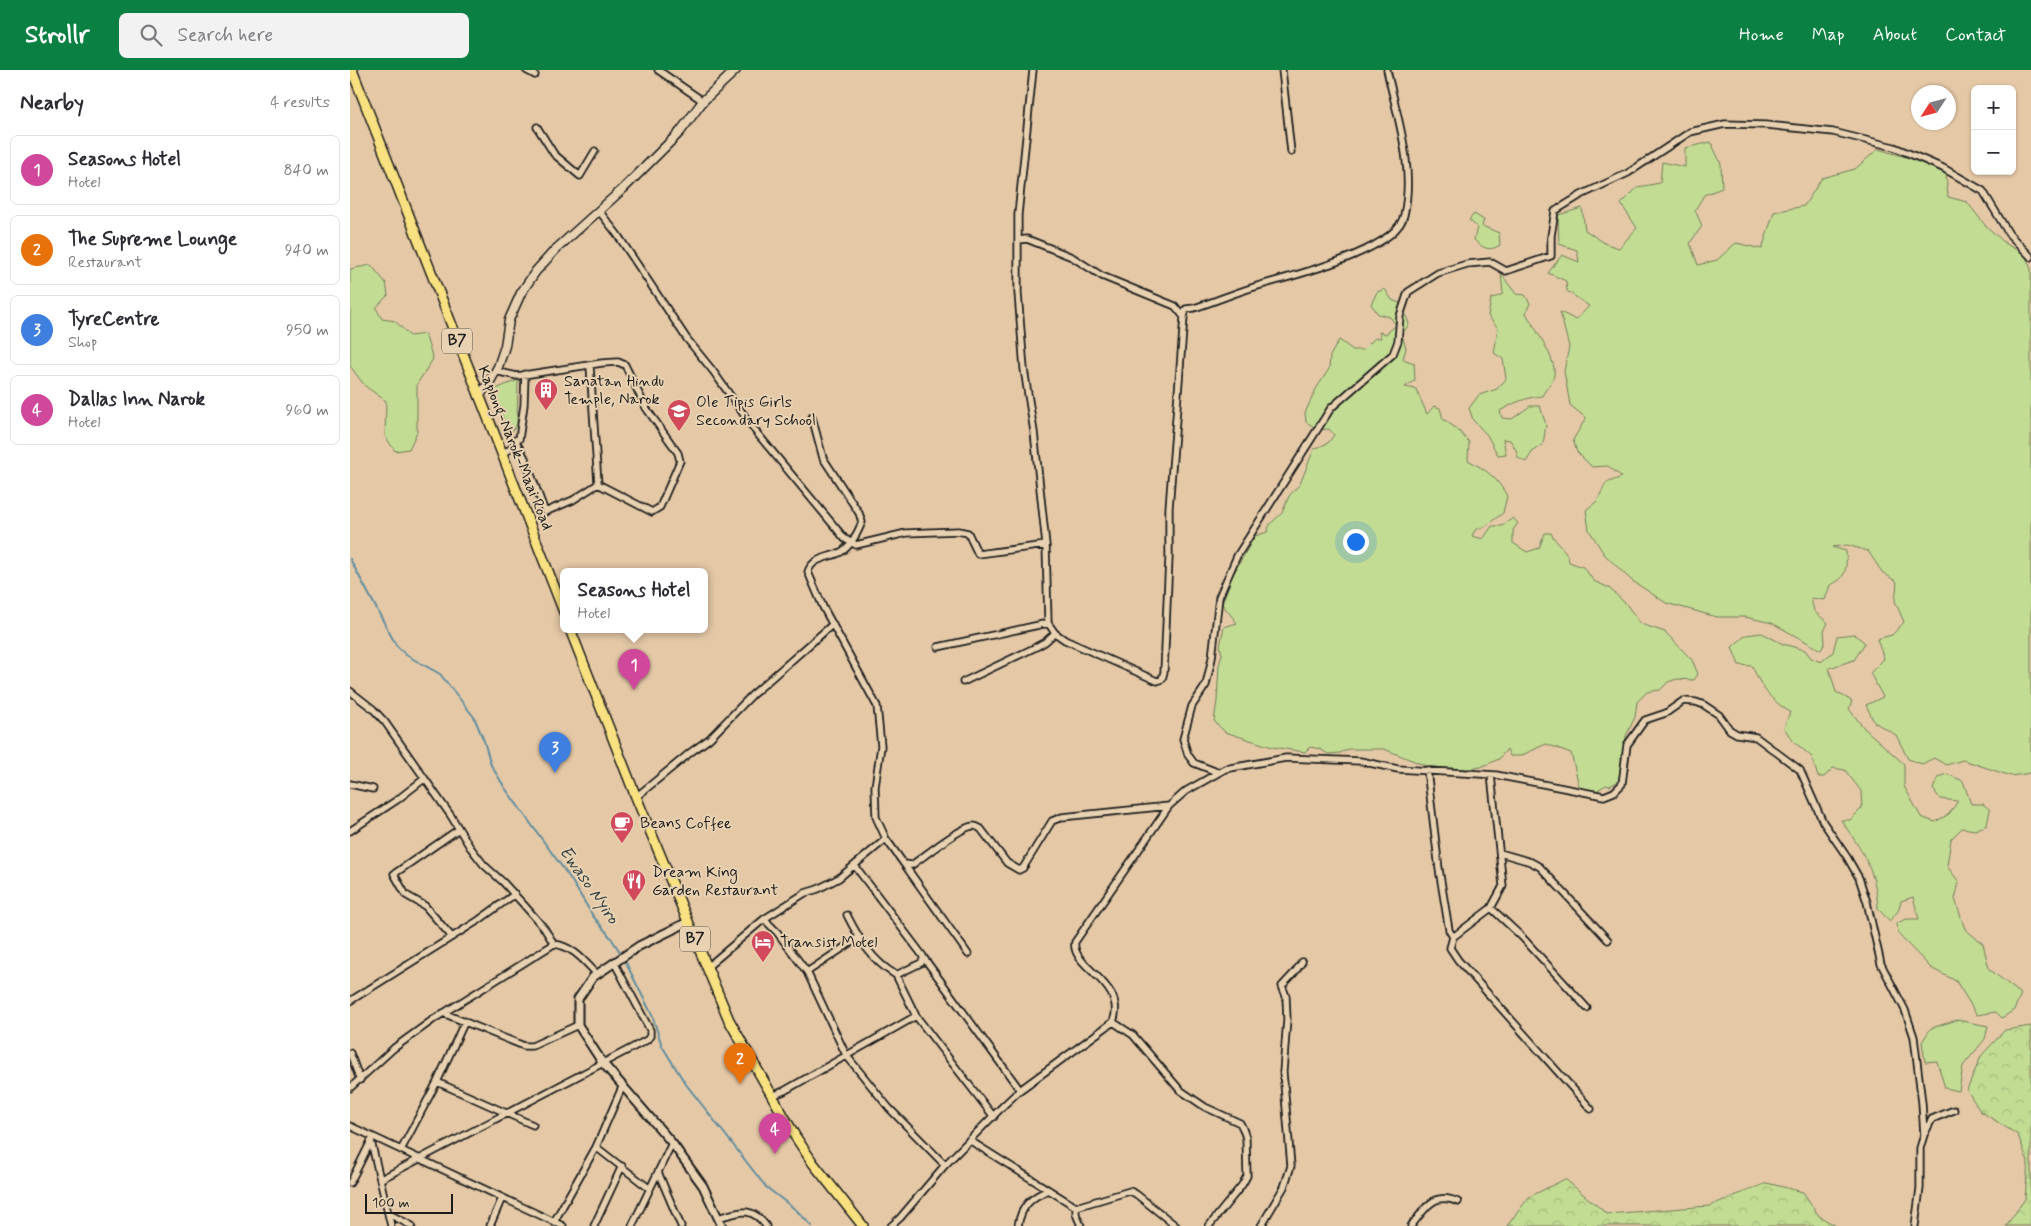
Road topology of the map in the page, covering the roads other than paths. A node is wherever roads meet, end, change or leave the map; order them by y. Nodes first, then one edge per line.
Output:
1 (352, 70) edge
2 (526, 70) edge
3 (658, 70) edge
4 (736, 70) edge
5 (1033, 70) edge
6 (1282, 70) edge
7 (1387, 70) edge
8 (535, 75) dead end
9 (704, 101) junction
10 (537, 127) dead end
11 (595, 151) dead end
12 (1291, 152) dead end
13 (599, 211) junction
14 (1019, 240) junction
15 (2031, 257) edge
16 (1184, 317) junction
17 (590, 366) junction
18 (495, 371) junction
19 (525, 374) junction
20 (479, 396) junction
21 (812, 418) dead end
22 (515, 440) junction
23 (502, 453) junction
24 (598, 484) junction
25 (851, 542) junction
26 (1046, 545) junction
27 (560, 602) edge
28 (1048, 623) junction
29 (833, 624) junction
30 (572, 633) edge
31 (1054, 633) junction
32 (938, 647) dead end
33 (963, 682) dead end
34 (350, 691) edge
35 (1427, 770) junction
36 (1217, 772) junction
37 (1491, 775) junction
38 (424, 778) junction
39 (350, 784) edge
40 (373, 789) dead end
41 (636, 797) junction
42 (1169, 806) junction
43 (459, 829) junction
44 (350, 831) edge
45 (886, 839) junction
46 (1500, 853) junction
47 (904, 864) junction
48 (855, 866) junction
49 (515, 894) junction
50 (1491, 908) junction
51 (847, 915) dead end
52 (764, 919) junction
53 (688, 922) junction
54 (1453, 936) junction
55 (452, 937) junction
56 (858, 938) junction
57 (1608, 940) dead end
58 (554, 944) junction
59 (968, 954) dead end
60 (924, 958) junction
61 (614, 962) junction
62 (1302, 962) dead end
63 (706, 968) junction
64 (807, 972) junction
65 (597, 974) junction
66 (896, 975) junction
67 (350, 1002) edge
68 (1588, 1008) dead end
69 (443, 1013) junction
70 (916, 1016) junction
71 (465, 1021) junction
72 (1113, 1022) junction
73 (578, 1025) junction
74 (350, 1052) edge
75 (846, 1055) junction
76 (602, 1062) junction
77 (360, 1080) junction
78 (438, 1082) junction
79 (623, 1085) junction
80 (350, 1088) edge
81 (1020, 1090) junction
82 (772, 1096) junction
83 (1591, 1109) dead end
84 (1954, 1110) dead end
85 (508, 1113) junction
86 (994, 1117) junction
87 (533, 1125) dead end
88 (350, 1126) edge
89 (1924, 1135) junction
90 (372, 1140) junction
91 (968, 1140) junction
92 (672, 1144) junction
93 (596, 1146) junction
94 (401, 1150) junction
95 (419, 1160) junction
96 (945, 1165) junction
97 (622, 1166) junction
98 (658, 1172) junction
99 (381, 1179) junction
100 (350, 1183) edge
101 (650, 1189) junction
102 (1049, 1190) junction
103 (502, 1198) junction
104 (1458, 1202) dead end
105 (1076, 1207) junction
106 (389, 1214) junction
107 (718, 1218) junction
108 (554, 1222) junction
109 (391, 1226) edge
110 (412, 1226) edge
111 (490, 1226) edge
112 (563, 1226) edge
113 (594, 1226) edge
114 (632, 1226) edge
115 (680, 1226) edge
116 (722, 1226) edge
117 (766, 1226) edge
118 (863, 1226) edge
119 (891, 1226) edge
120 (1018, 1226) edge
121 (1080, 1226) edge
122 (1176, 1226) edge
123 (1209, 1226) edge
124 (1261, 1226) edge
125 (1411, 1226) edge
126 (1915, 1226) edge

1 - 20 highway, Kaplong-Narok-Maai Road / B7
2 - 8 street
3 - 9 street
4 - 9 main road
5 - 14 street
6 - 12 street
7 - 16 street
9 - 13 main road
10 - 11 street
13 - 18 main road
13 - 25 street
14 - 16 street
14 - 26 street
15 - 36 street
16 - 31 street
17 - 19 street
17 - 24 street
17 - 24 street
18 - 19 street
18 - 20 main road
19 - 22 street
20 - 23 highway, Kaplong-Narok-Maai Road / B7
21 - 25 street
22 - 23 street
22 - 24 street
23 - 27 highway, Kaplong-Narok-Maai Road / B7
25 - 26 street
25 - 29 street
26 - 28 street
28 - 31 street
28 - 32 street
29 - 41 street
29 - 45 street
30 - 41 highway, B7
31 - 33 street
34 - 38 street
35 - 36 street
35 - 37 street
35 - 54 street
36 - 42 street
37 - 46 street
37 - 89 street
38 - 43 street
38 - 44 street
39 - 40 street
41 - 53 highway, B7
42 - 47 street
42 - 72 street
43 - 49 street
43 - 55 street
45 - 47 street
45 - 48 street
46 - 50 street
46 - 57 street
47 - 59 street
48 - 52 street
48 - 60 street
49 - 55 street
49 - 58 street
50 - 54 street
50 - 68 street
51 - 56 street
52 - 63 street
52 - 64 street
53 - 61 street
53 - 63 highway, B7
54 - 83 street
55 - 67 street
56 - 64 street
56 - 66 street
58 - 65 street
58 - 69 street
60 - 66 street
60 - 81 street
61 - 65 street
61 - 76 street
62 - 124 street
63 - 82 highway, B7
64 - 75 street
65 - 73 street
66 - 70 street
69 - 71 street
69 - 77 street
70 - 75 street
70 - 86 street
71 - 73 street
71 - 78 street
72 - 81 street
72 - 123 street
73 - 76 street
74 - 77 street
75 - 82 street
75 - 96 street
76 - 79 street
76 - 85 street
77 - 80 street
78 - 85 street
78 - 94 street
79 - 92 street
79 - 93 street
81 - 86 street
82 - 118 highway, B7
84 - 89 street
85 - 87 street
85 - 95 street
86 - 91 street
88 - 90 street
89 - 126 street
90 - 94 street
90 - 99 street
90 - 100 street
91 - 96 street
91 - 102 street
92 - 98 street
92 - 107 street
93 - 97 street
93 - 108 street
94 - 95 street
95 - 99 street
95 - 103 street
96 - 119 street
97 - 101 street
97 - 113 street
98 - 101 street
98 - 115 street
99 - 106 street
101 - 114 street
102 - 105 street
102 - 120 street
103 - 108 street
103 - 111 street
104 - 125 street
105 - 121 street
105 - 122 street
106 - 109 street
106 - 110 street
107 - 116 street
107 - 117 street
108 - 112 street

